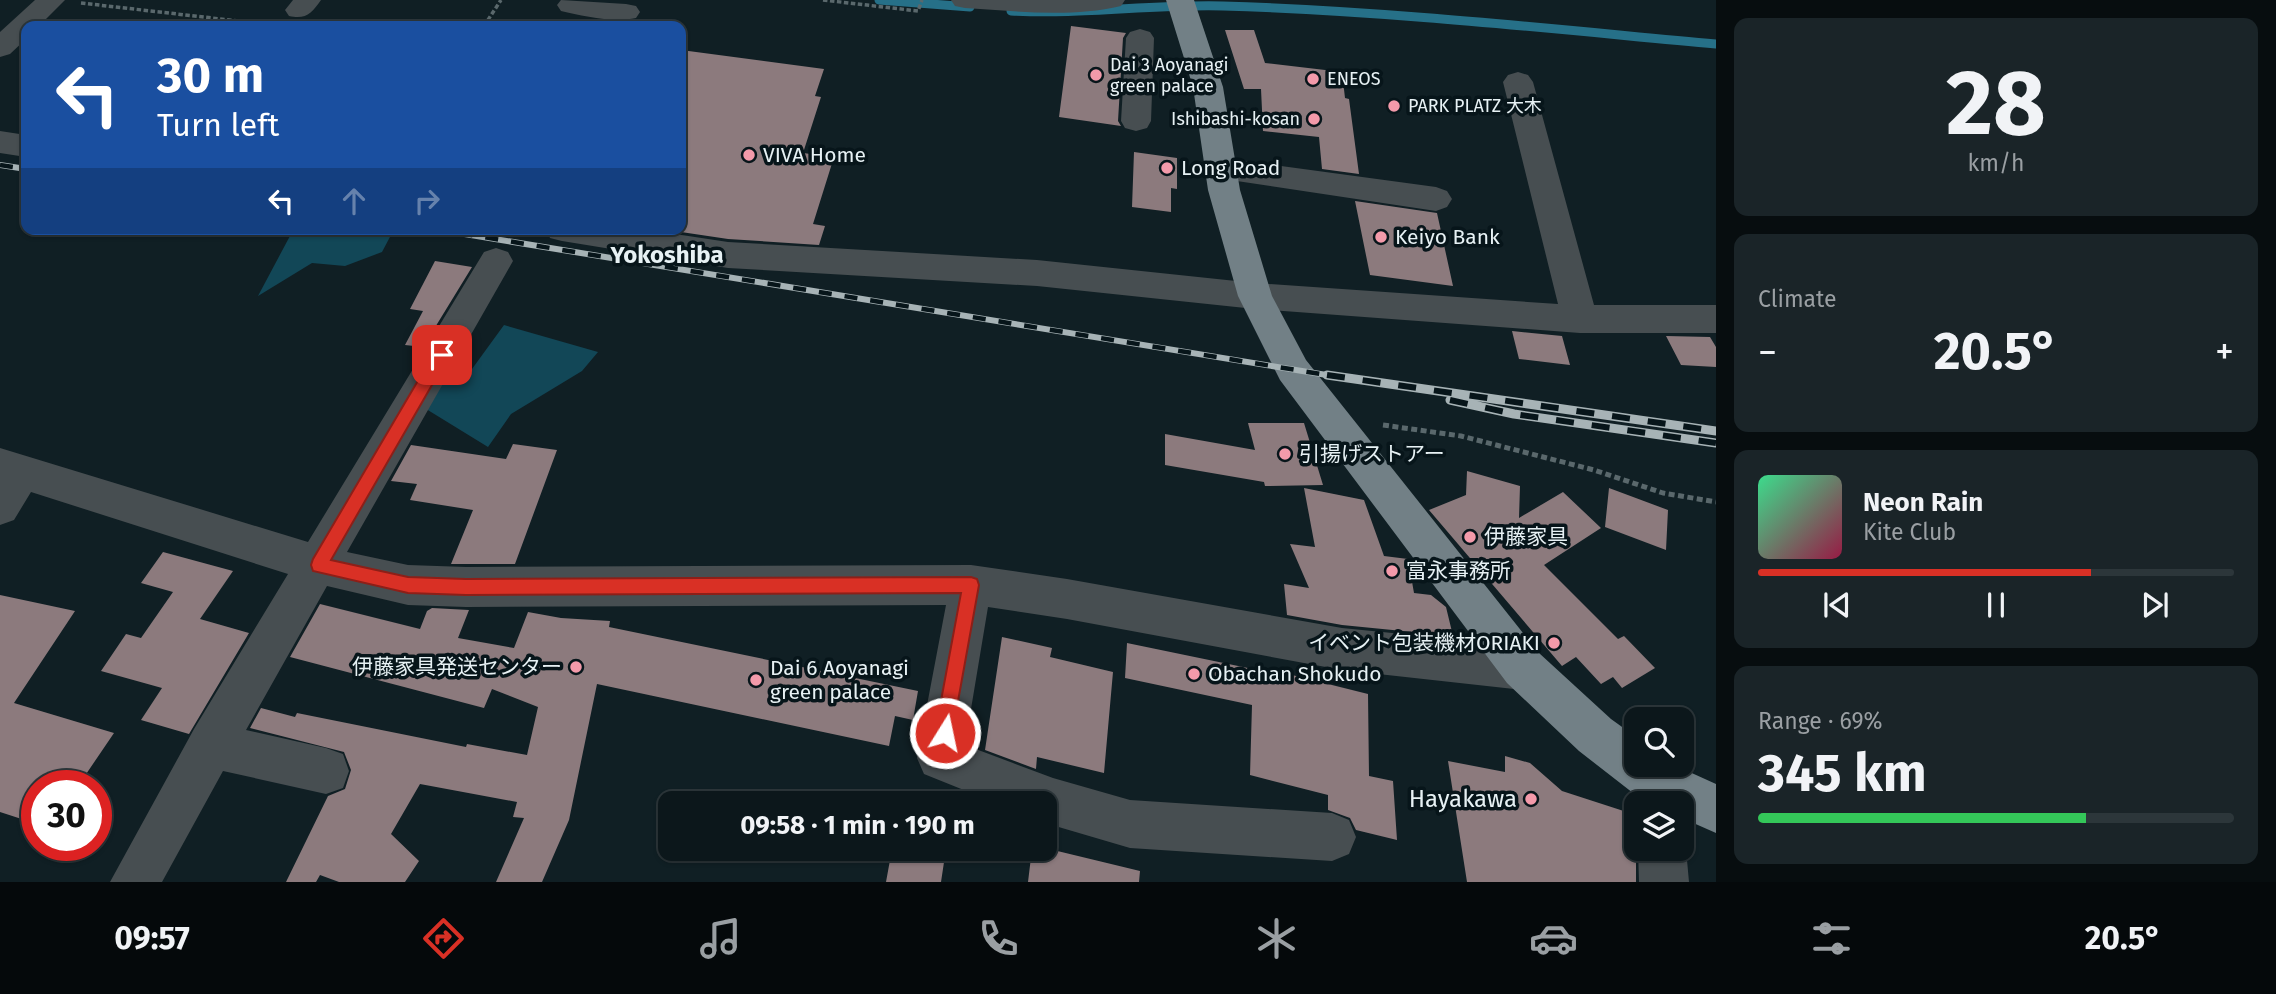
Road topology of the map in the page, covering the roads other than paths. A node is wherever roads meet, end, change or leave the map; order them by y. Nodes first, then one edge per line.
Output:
1 (965, 0) edge
2 (1111, 0) edge
3 (1180, 0) edge
4 (60, 1) edge
5 (570, 5) dead end
6 (626, 13) edge
7 (34, 21) edge
8 (21, 32) edge
9 (1140, 38) dead end
10 (0, 48) edge
11 (1518, 82) dead end
12 (1136, 121) dead end
13 (0, 142) edge
14 (21, 145) edge
15 (1221, 169) junction
16 (1436, 199) dead end
17 (600, 235) edge
18 (496, 261) dead end
19 (1255, 296) junction
20 (1580, 319) junction
21 (1716, 319) edge
22 (10, 469) edge
23 (0, 508) edge
24 (319, 565) junction
25 (971, 585) junction
26 (1523, 668) junction
27 (211, 745) junction
28 (326, 771) dead end
29 (1658, 791) edge
30 (1694, 803) edge
31 (1716, 809) edge
32 (1332, 837) dead end
33 (1663, 861) edge
34 (135, 882) edge
35 (1664, 882) edge

1 - 2 street
3 - 15 main road
4 - 7 street
5 - 6 street
8 - 10 street
9 - 12 street
11 - 20 street
13 - 14 street
15 - 16 street
15 - 19 main road
17 - 19 street
18 - 24 street
19 - 20 street
19 - 26 main road
20 - 21 street
22 - 23 street
22 - 24 street
24 - 25 street
24 - 27 street
25 - 26 street
25 - 32 street
26 - 29 main road
27 - 28 street
27 - 34 street
30 - 31 main road
33 - 35 street

